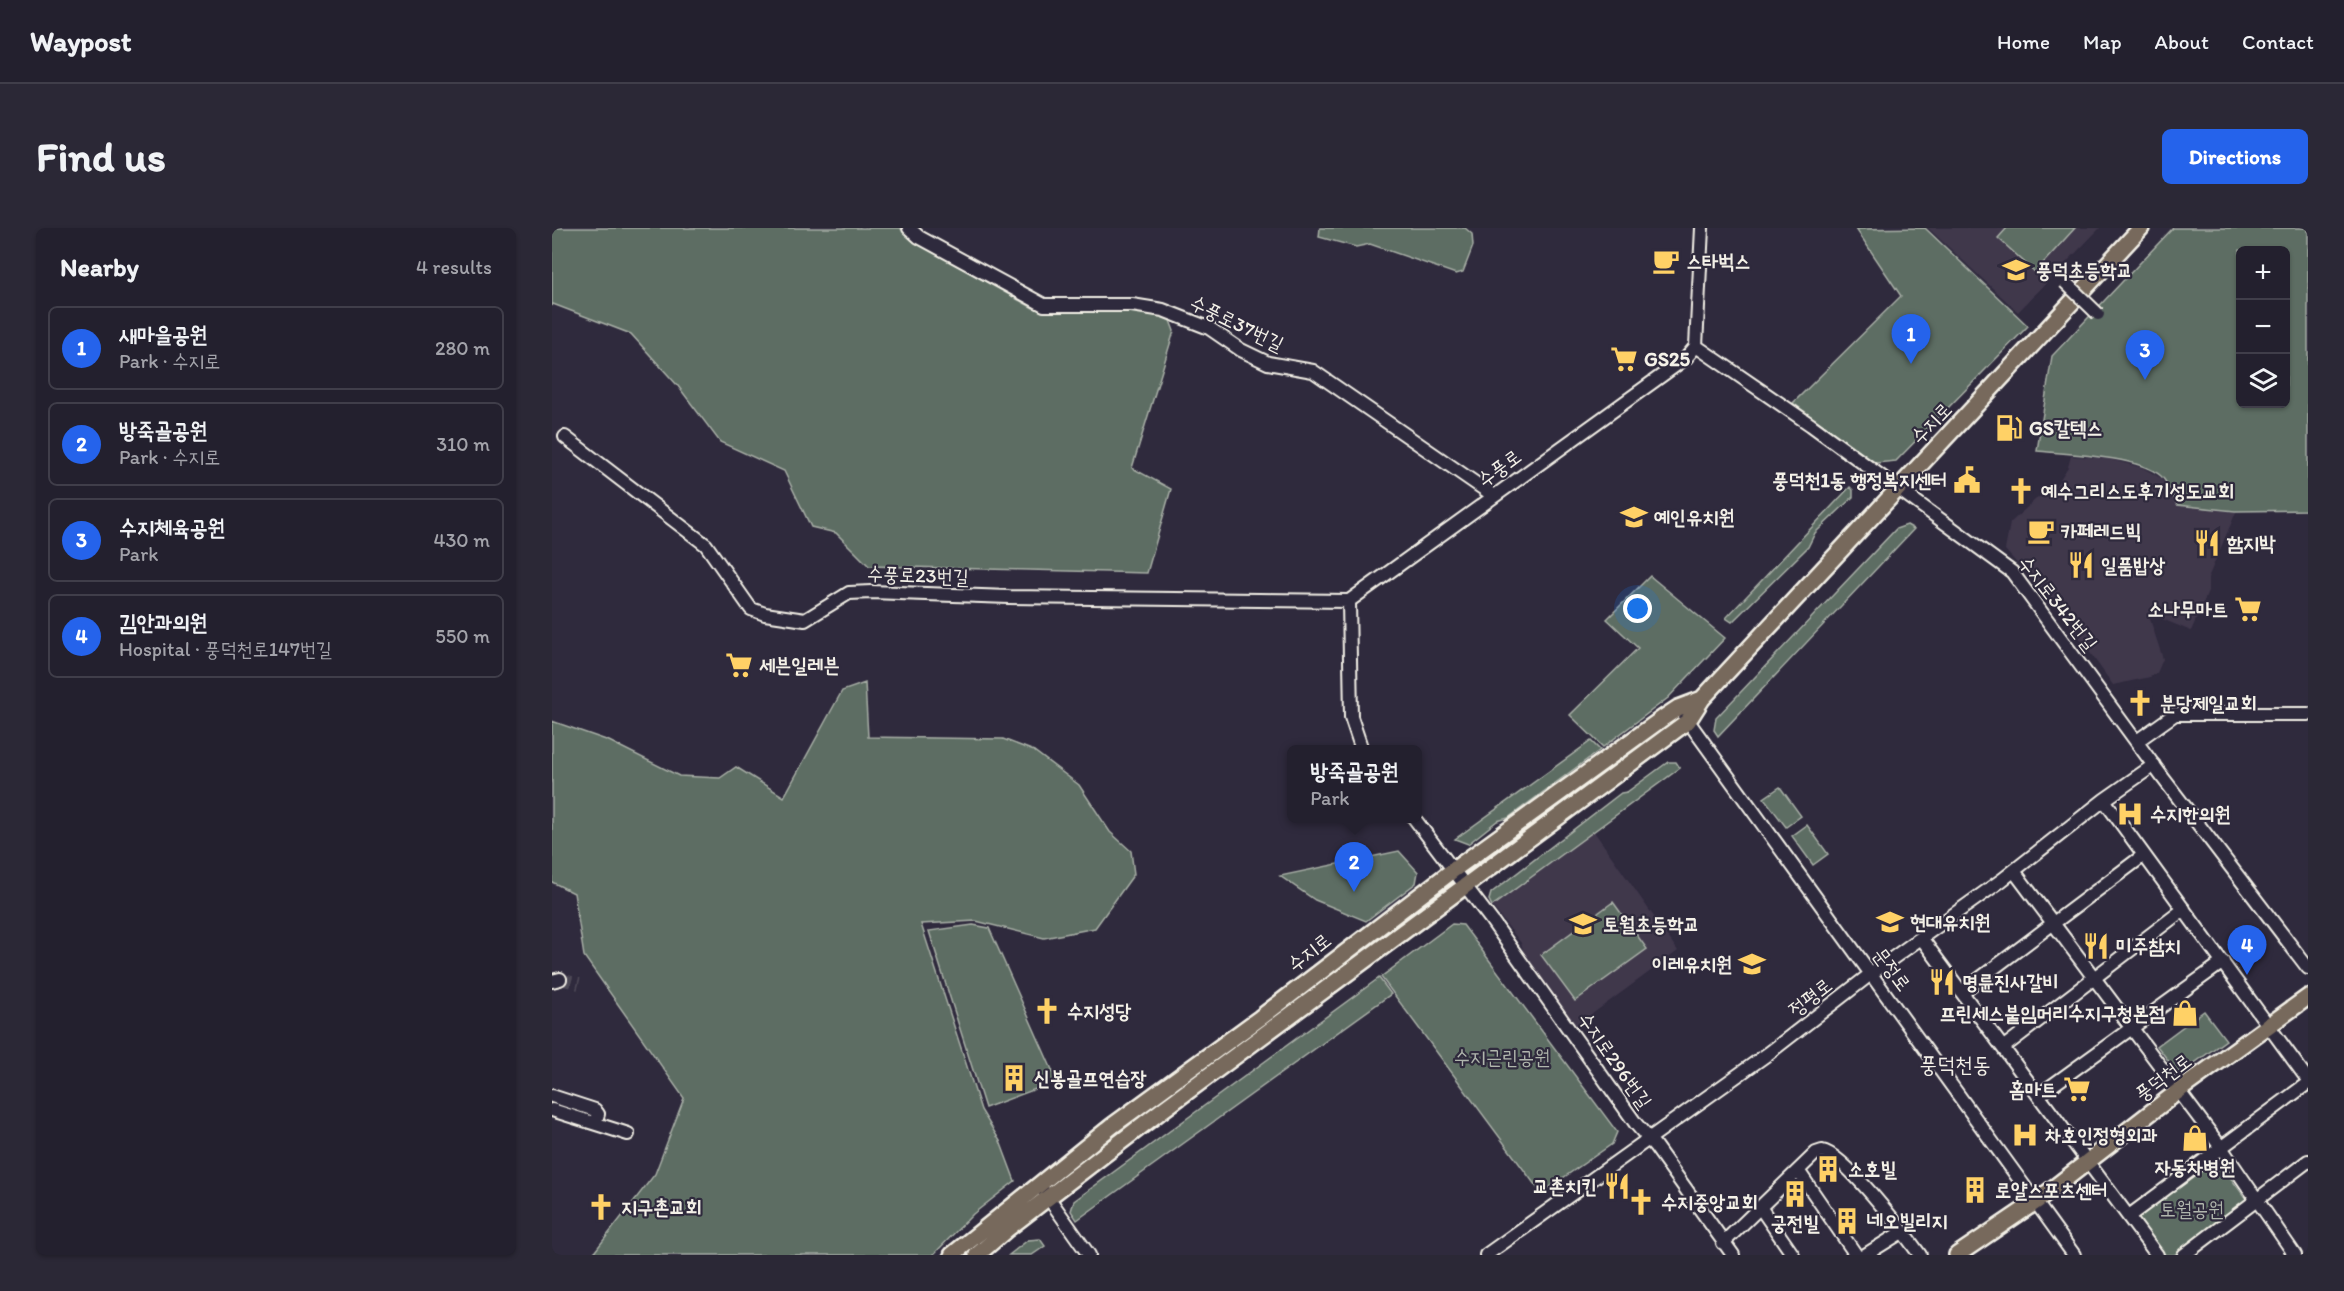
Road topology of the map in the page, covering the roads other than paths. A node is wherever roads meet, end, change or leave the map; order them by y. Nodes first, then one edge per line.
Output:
1 (909, 228) edge
2 (1702, 228) edge
3 (2141, 228) edge
4 (2065, 282) dead end
5 (2098, 314) dead end
6 (1696, 346) junction
7 (565, 436) dead end
8 (1898, 489) junction
9 (1494, 496) junction
10 (1350, 601) junction
11 (1702, 699) junction
12 (1678, 708) junction
13 (2308, 714) edge
14 (1688, 721) junction
15 (2137, 741) junction
16 (1360, 745) edge
17 (2154, 765) junction
18 (2104, 800) junction
19 (1417, 823) edge
20 (2144, 855) junction
21 (1452, 870) junction
22 (2014, 870) junction
23 (1464, 886) junction
24 (2184, 909) junction
25 (2054, 924) junction
26 (1922, 939) junction
27 (2223, 962) junction
28 (2308, 968) edge
29 (1872, 973) junction
30 (2095, 979) junction
31 (1962, 992) junction
32 (2308, 997) edge
33 (2270, 1025) junction
34 (2130, 1029) junction
35 (2004, 1047) junction
36 (2308, 1082) edge
37 (2178, 1091) junction
38 (2039, 1095) junction
39 (552, 1096) edge
40 (552, 1110) edge
41 (595, 1123) junction
42 (628, 1134) dead end
43 (1648, 1138) junction
44 (2220, 1146) junction
45 (2088, 1160) junction
46 (2306, 1166) edge
47 (1799, 1172) junction
48 (1038, 1184) junction
49 (1048, 1198) junction
50 (2257, 1200) junction
51 (2037, 1201) junction
52 (1760, 1207) junction
53 (2129, 1216) junction
54 (1902, 1232) junction
55 (1723, 1243) junction
56 (952, 1255) edge
57 (977, 1255) edge
58 (1089, 1255) edge
59 (1486, 1255) edge
60 (1733, 1255) edge
61 (1793, 1255) edge
62 (1856, 1255) edge
63 (1864, 1255) edge
64 (1920, 1255) edge
65 (1957, 1255) edge
66 (2074, 1255) edge
67 (2157, 1255) edge
68 (2184, 1255) edge
69 (2295, 1255) edge

1 - 9 street, 수풍로37번길
2 - 6 street
3 - 8 main road, 수지로
4 - 5 street, bridge
6 - 8 street, 수지로342번길
6 - 9 street, 수풍로
7 - 10 street, 수풍로23번길
8 - 11 main road, 수지로
8 - 15 street, 수지로342번길
9 - 10 street, 수풍로
10 - 16 street
11 - 12 main road, 수지로
11 - 14 main road, 수지로
12 - 14 street, 문정로
12 - 21 main road, 수지로
13 - 15 street
14 - 23 main road, 수지로
14 - 29 street, 문정로
15 - 17 street, 수지로342번길
17 - 18 street, 정평로
17 - 28 street, 수지로342번길
18 - 20 street
18 - 22 street, 정평로
19 - 21 street
20 - 24 street
20 - 25 street
21 - 23 street
21 - 48 main road, 수지로
22 - 25 street
22 - 26 street, 정평로
23 - 43 street, 수지로296번길
23 - 49 main road, 수지로
24 - 27 street
24 - 30 street
25 - 30 street
25 - 31 street
26 - 29 street, 정평로
26 - 31 street
27 - 33 street
27 - 34 street
29 - 43 street, 정평로
29 - 51 street, 문정로
30 - 34 street
30 - 35 street
31 - 35 street
32 - 33 main road, 풍덕천로
33 - 36 street
33 - 37 main road, 풍덕천로
34 - 37 street
34 - 38 street
35 - 38 street
36 - 44 street
37 - 44 street
37 - 45 main road, 풍덕천로
38 - 45 street
39 - 41 street
40 - 41 street
41 - 42 street
43 - 55 street, 수지로296번길
43 - 59 street, 정평로
44 - 50 street
44 - 53 street
45 - 51 main road, 풍덕천로
45 - 53 street
46 - 50 street
47 - 52 street
47 - 54 street
47 - 62 street
48 - 49 street
48 - 56 main road, 수지로
49 - 57 main road, 수지로
49 - 58 street
50 - 68 street
50 - 69 street
51 - 65 main road, 풍덕천로
51 - 66 street, 문정로
52 - 55 street
52 - 61 street
53 - 67 street
54 - 63 street
54 - 64 street
55 - 60 street, 수지로296번길

